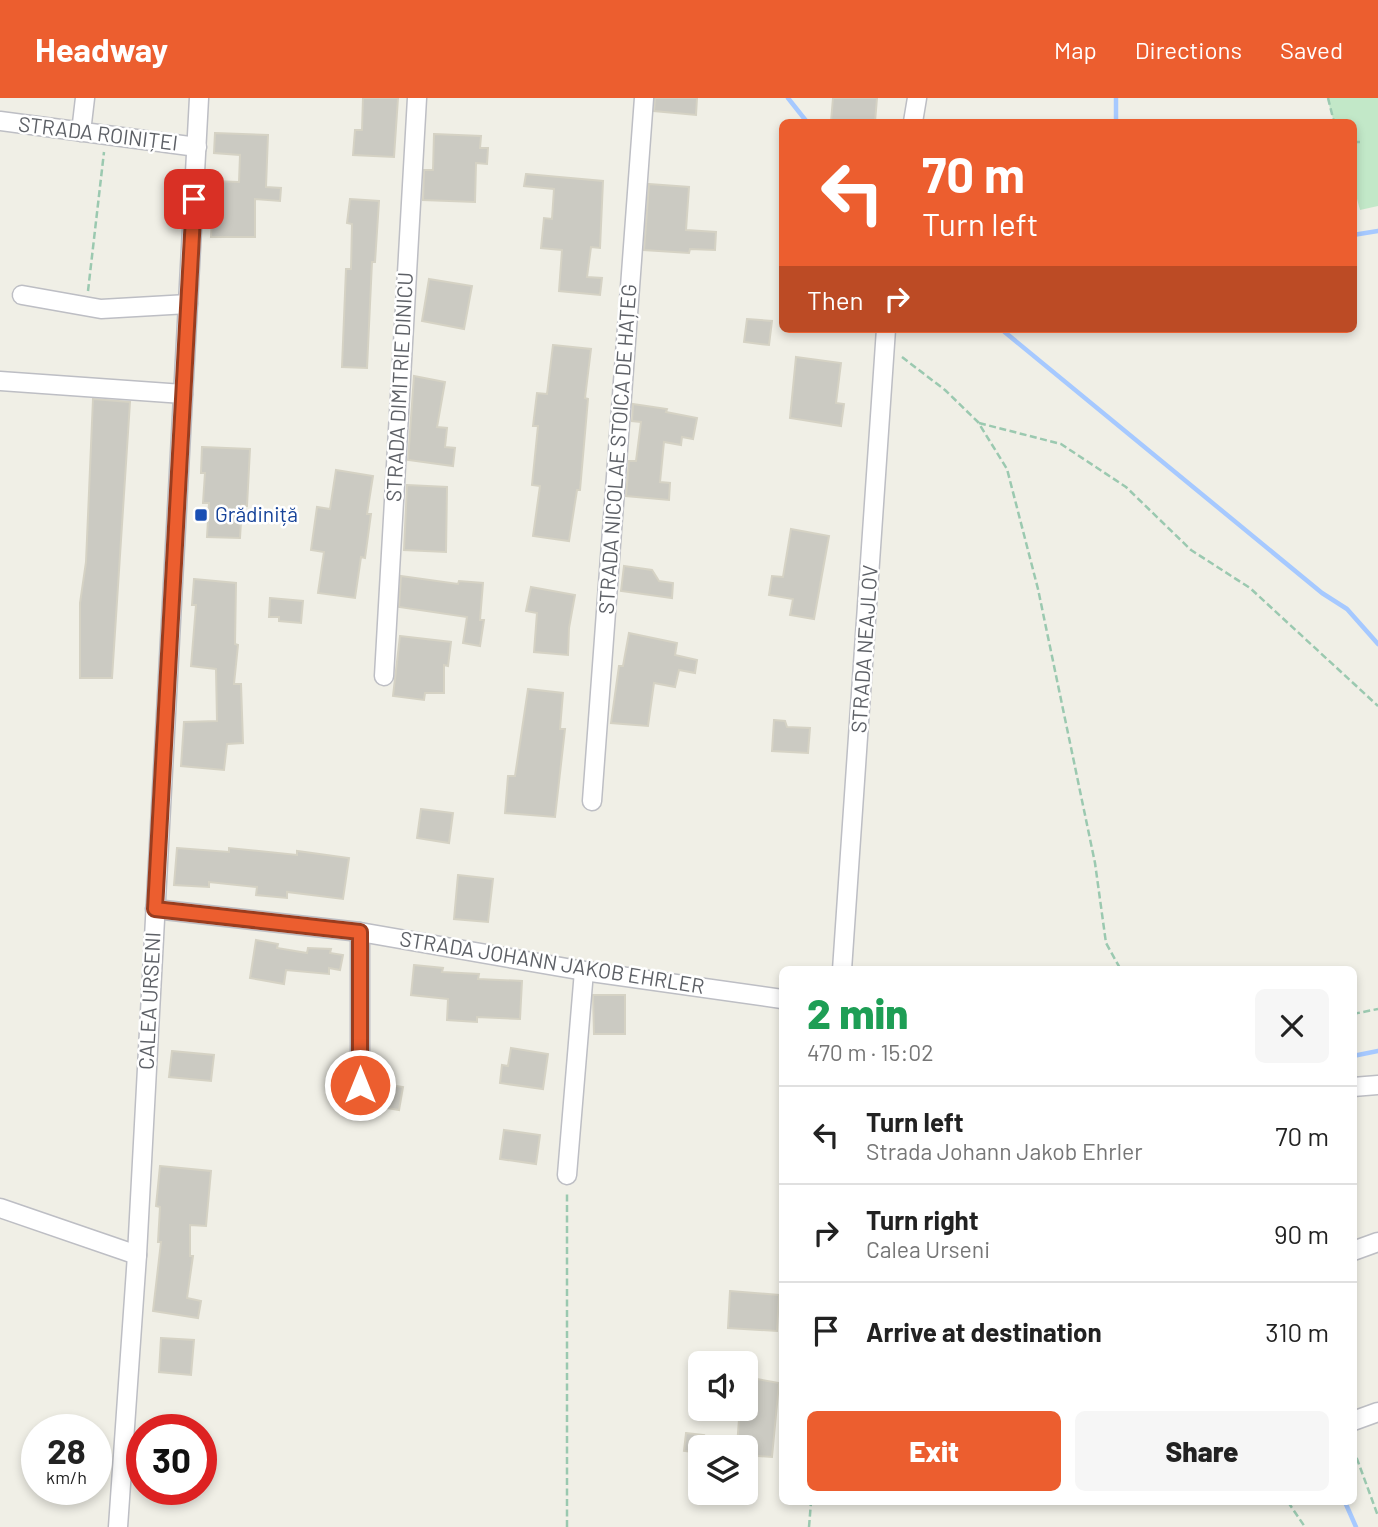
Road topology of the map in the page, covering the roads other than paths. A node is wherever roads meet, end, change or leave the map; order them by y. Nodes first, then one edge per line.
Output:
1 (85, 98) edge
2 (199, 98) edge
3 (417, 98) edge
4 (644, 98) edge
5 (916, 98) edge
6 (914, 119) edge
7 (4, 122) edge
8 (81, 132) junction
9 (197, 147) junction
10 (22, 295) dead end
11 (188, 304) junction
12 (886, 337) edge
13 (0, 382) edge
14 (183, 394) junction
15 (384, 676) dead end
16 (592, 801) dead end
17 (155, 909) junction
18 (360, 932) junction
19 (842, 966) edge
20 (584, 971) junction
21 (779, 999) edge
22 (360, 1085) dead end
23 (1378, 1085) edge
24 (1357, 1087) edge
25 (567, 1175) road end
26 (0, 1208) edge
27 (1378, 1242) edge
28 (1357, 1250) edge
29 (137, 1255) junction
30 (1378, 1412) edge
31 (1357, 1420) edge
32 (118, 1527) edge

1 - 8 street
2 - 9 street, CALEA URSENI
3 - 15 street, STRADA DIMITRIE DINICU
4 - 16 street, STRADA NICOLAE STOICA DE HAȚEG
5 - 6 street
7 - 8 street, STRADA ROINIȚEI
8 - 9 street, STRADA ROINIȚEI
9 - 11 street, CALEA URSENI
10 - 11 street
11 - 14 street, CALEA URSENI
12 - 19 street, STRADA NEAJLOV
13 - 14 street
14 - 17 street, CALEA URSENI
17 - 18 street, STRADA JOHANN JAKOB EHRLER
17 - 29 street, CALEA URSENI
18 - 20 street, STRADA JOHANN JAKOB EHRLER
18 - 22 street
20 - 21 street, STRADA JOHANN JAKOB EHRLER
20 - 25 street
23 - 24 street
26 - 29 street
27 - 28 street
29 - 32 street, CALEA URSENI
30 - 31 street

